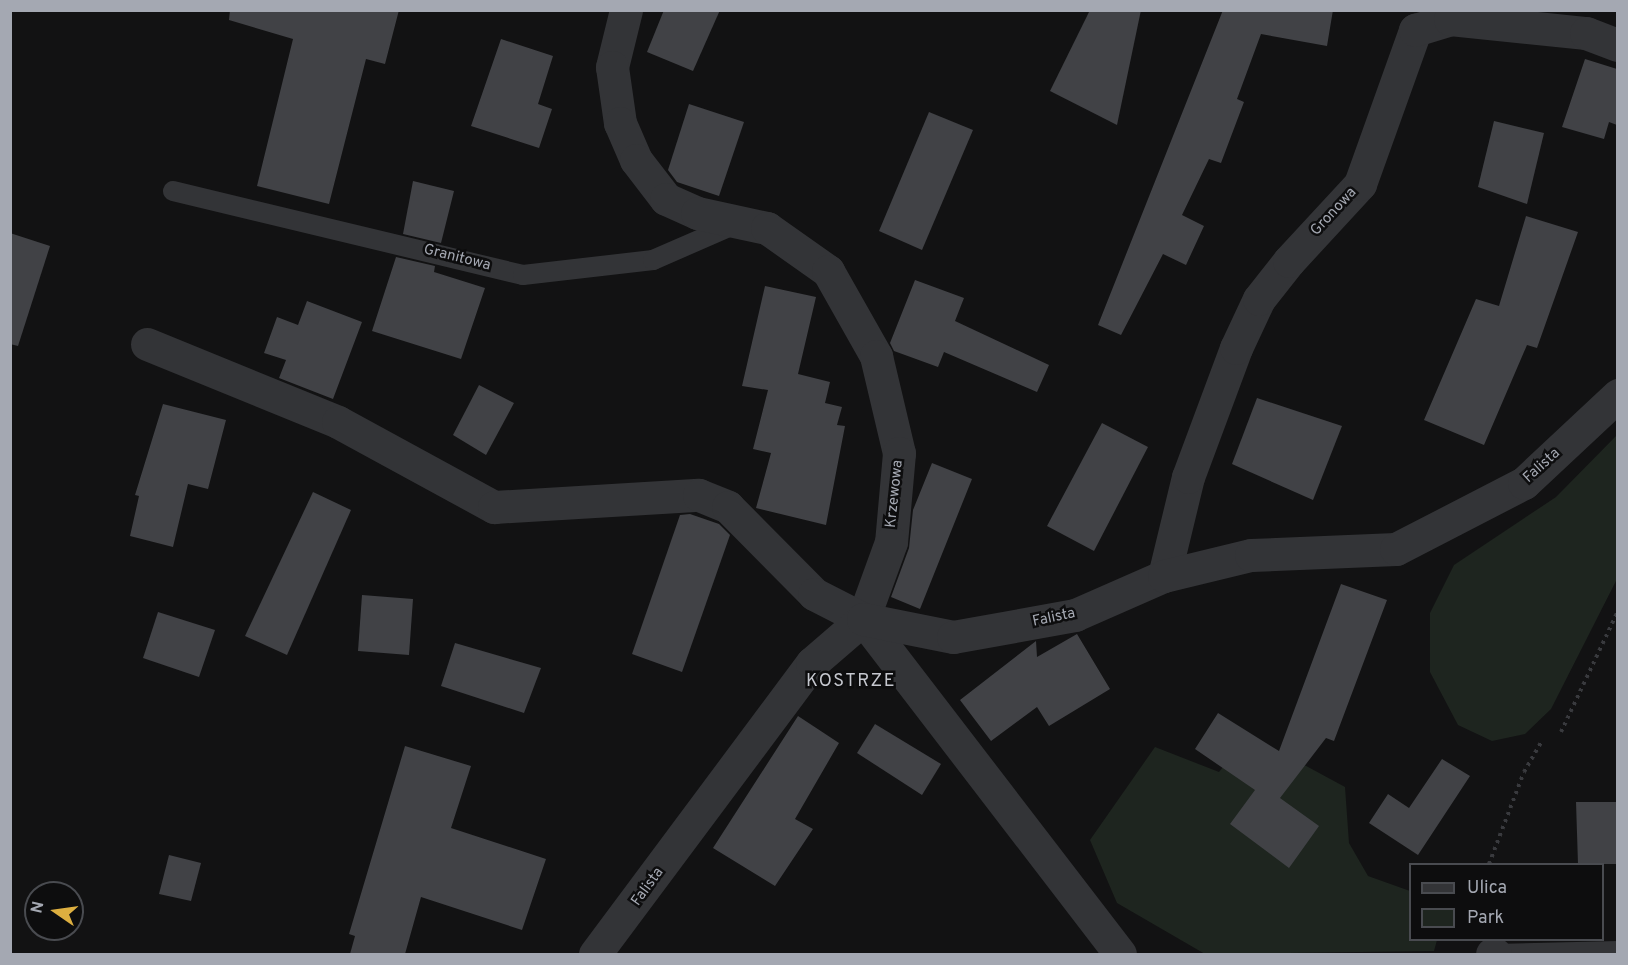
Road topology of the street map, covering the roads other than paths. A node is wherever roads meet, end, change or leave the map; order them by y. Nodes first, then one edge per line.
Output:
1 (626, 10) edge
2 (1617, 45) edge
3 (173, 191) dead end
4 (738, 223) junction
5 (147, 344) dead end
6 (1617, 395) edge
7 (1164, 576) junction
8 (863, 619) junction
9 (1617, 951) edge
10 (596, 954) edge
11 (1120, 954) edge
12 (1494, 954) edge

1 - 4 street, Krzewowa
2 - 7 street, Gronowa
3 - 4 lane, Granitowa
4 - 8 street, Krzewowa
5 - 8 street
6 - 7 street, Falista
7 - 8 street, Falista
8 - 10 street, Falista
8 - 11 street
9 - 12 lane

